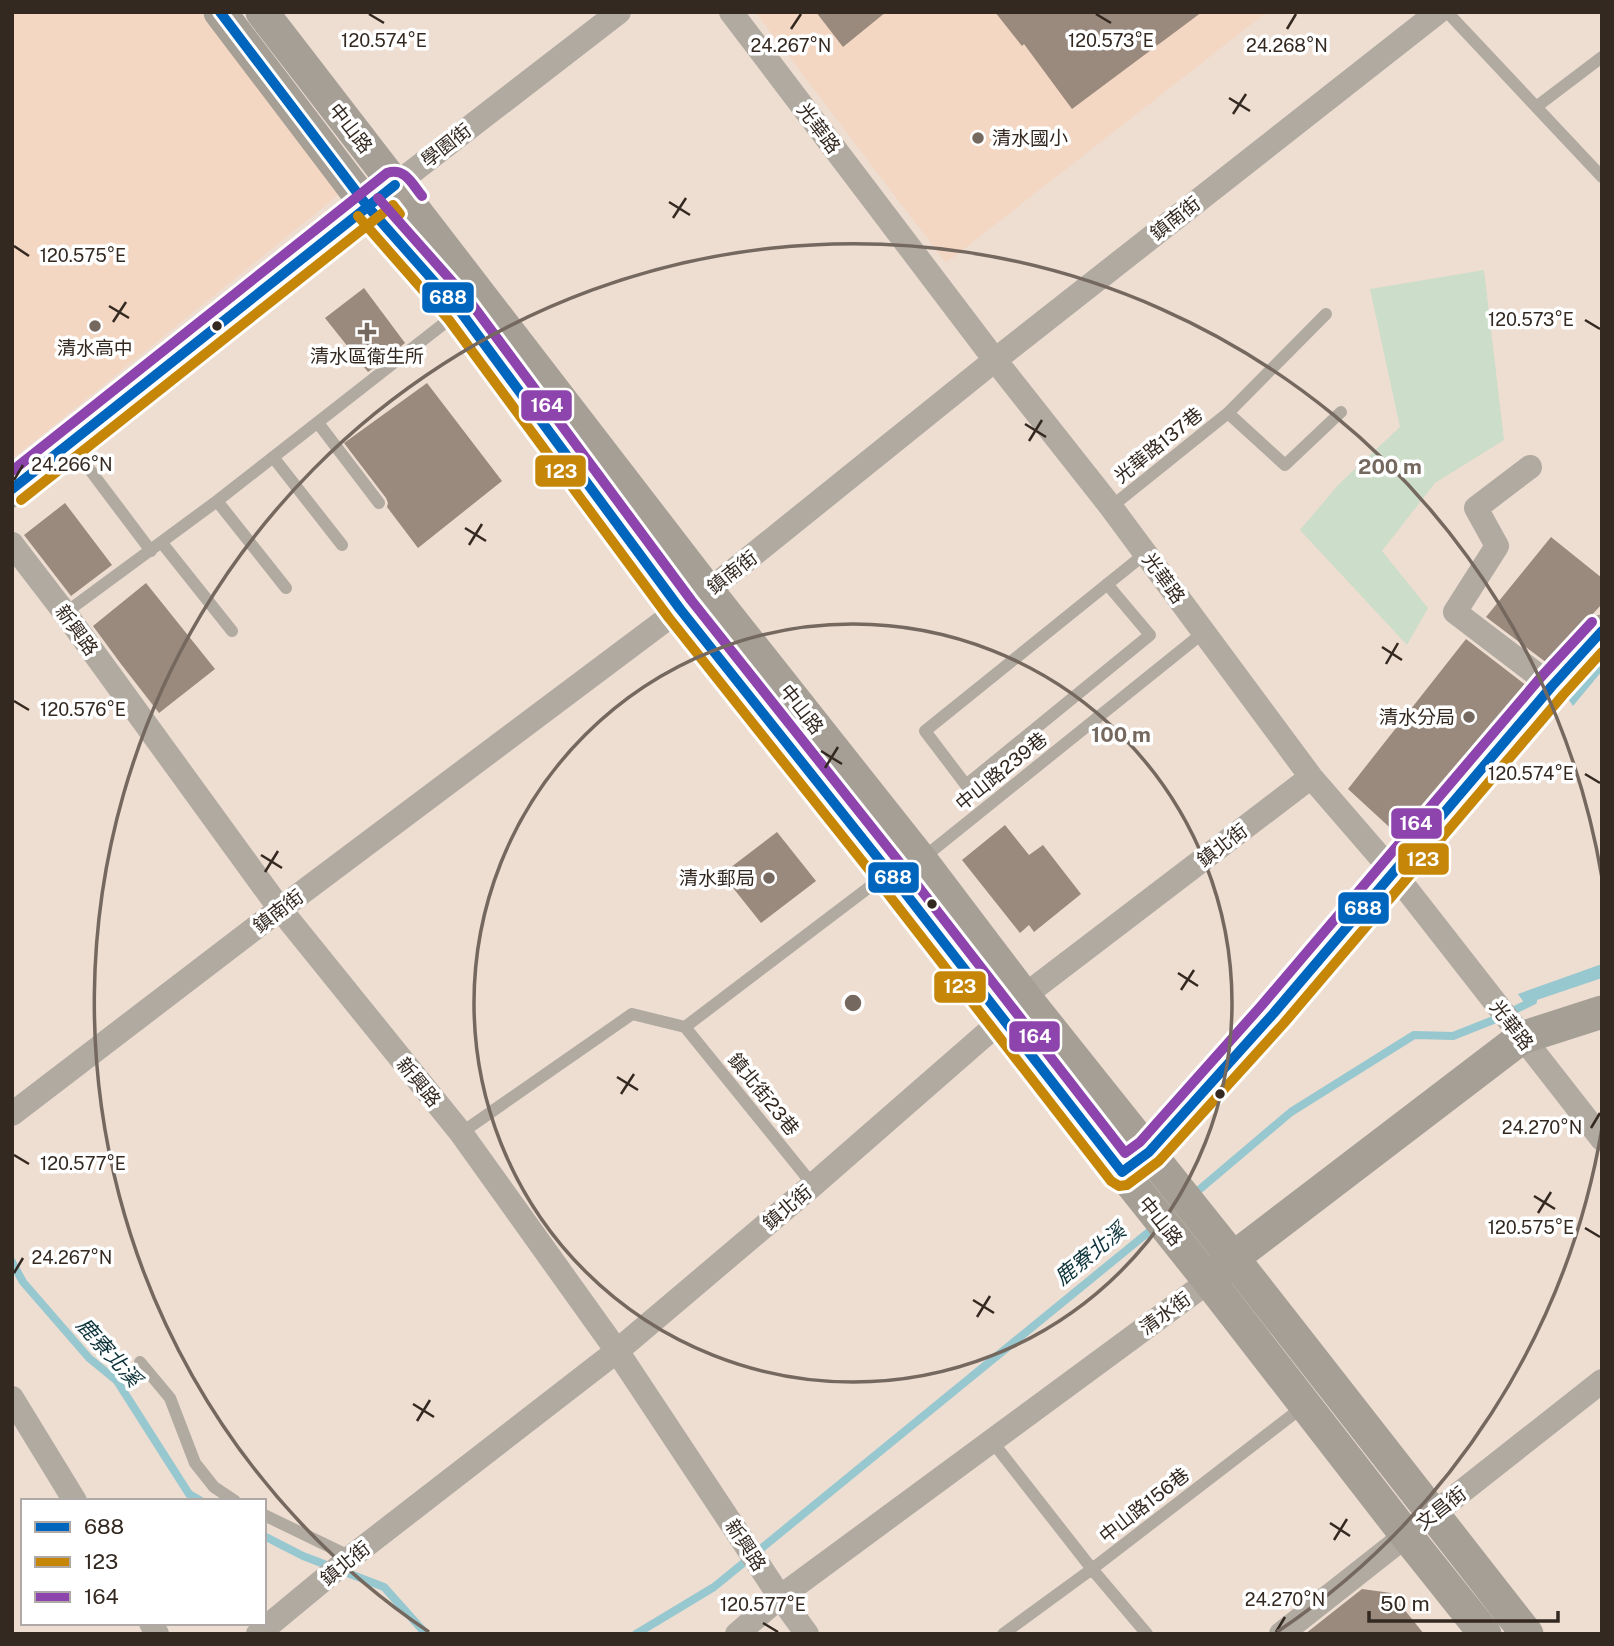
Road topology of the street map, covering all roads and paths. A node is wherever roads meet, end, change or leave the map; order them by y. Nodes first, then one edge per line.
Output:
1 (220, 12) edge
2 (262, 12) edge
3 (619, 12) edge
4 (731, 12) edge
5 (1438, 12) edge
6 (1447, 12) edge
7 (1602, 57) edge
8 (1536, 107) junction
9 (1602, 177) edge
10 (382, 196) junction
11 (460, 311) junction
12 (1326, 314) dead end
13 (995, 360) junction
14 (1228, 412) junction
15 (1341, 412) dead end
16 (318, 423) junction
17 (273, 457) junction
18 (87, 466) dead end
19 (1530, 467) dead end
20 (12, 489) edge
21 (217, 500) junction
22 (379, 503) dead end
23 (1111, 507) junction
24 (12, 544) edge
25 (342, 545) dead end
26 (156, 547) junction
27 (1146, 553) junction
28 (1107, 584) junction
29 (286, 588) dead end
30 (708, 591) junction
31 (680, 609) junction
32 (65, 613) junction
33 (232, 631) dead end
34 (1602, 631) edge
35 (1203, 632) junction
36 (1552, 686) junction
37 (1311, 777) junction
38 (921, 860) junction
39 (888, 872) junction
40 (1394, 873) junction
41 (280, 909) junction
42 (1013, 1008) junction
43 (1602, 1012) edge
44 (685, 1027) junction
45 (1521, 1038) junction
46 (12, 1114) edge
47 (461, 1133) junction
48 (1602, 1139) edge
49 (1149, 1152) junction
50 (1122, 1172) junction
51 (813, 1185) junction
52 (1233, 1258) junction
53 (1209, 1281) junction
54 (617, 1351) junction
55 (140, 1362) dead end
56 (1602, 1381) edge
57 (12, 1398) edge
58 (1305, 1405) junction
59 (991, 1440) junction
60 (74, 1499) edge
61 (232, 1499) edge
62 (1433, 1515) junction
63 (266, 1516) edge
64 (1406, 1535) junction
65 (351, 1557) junction
66 (1092, 1569) junction
67 (780, 1597) junction
68 (258, 1634) edge
69 (737, 1634) edge
70 (807, 1634) edge
71 (1003, 1634) edge
72 (1147, 1634) edge
73 (1281, 1634) edge
74 (1485, 1634) edge
75 (1527, 1634) edge

1 - 10 street, 中山路
2 - 10 street, 中山路
3 - 10 street, 學園街
4 - 13 street, 光華路
5 - 13 street, 鎮南街
6 - 8 lane
7 - 8 lane
8 - 9 lane
10 - 11 street, 中山路
10 - 20 main road, 學園街
10 - 30 street, 中山路
11 - 16 lane
11 - 31 street, 中山路
12 - 14 lane, 光華路137巷
13 - 23 street, 光華路
13 - 30 street, 鎮南街
14 - 15 lane, 光華路137巷
14 - 23 lane, 光華路137巷
16 - 17 lane
16 - 22 lane
17 - 21 lane
17 - 25 lane
18 - 26 lane
19 - 36 street
21 - 26 lane
21 - 29 lane
23 - 27 street, 光華路
24 - 32 street, 新興路
26 - 32 lane
26 - 33 lane
27 - 28 lane
27 - 35 street, 光華路
28 - 28 lane
30 - 31 street, 鎮南街
30 - 38 street, 中山路
31 - 39 street, 中山路
31 - 41 street, 鎮南街
32 - 41 street, 新興路
34 - 36 street
35 - 37 street, 光華路
35 - 38 lane, 中山路239巷
36 - 40 street
37 - 40 street, 光華路
37 - 42 street, 鎮北街
38 - 42 street, 中山路
39 - 42 street, 中山路
39 - 44 lane
40 - 45 street, 光華路
40 - 49 street
41 - 46 street, 鎮南街
41 - 47 street, 新興路
42 - 49 street, 中山路
42 - 50 street, 中山路
42 - 51 street, 鎮北街
43 - 45 street, 清水街
44 - 47 lane
44 - 51 lane, 鎮北街23巷
45 - 48 street, 光華路
45 - 52 street, 清水街
47 - 54 street, 新興路
49 - 50 street
49 - 52 street, 中山路
50 - 53 street, 中山路
51 - 54 street, 鎮北街
52 - 53 street, 清水街
52 - 62 street, 中山路
53 - 58 street, 中山路
53 - 59 street, 清水街
54 - 65 street, 鎮北街
54 - 67 street, 新興路
55 - 61 lane
56 - 62 street, 文昌街
57 - 60 street
58 - 64 street, 中山路
58 - 66 lane, 中山路156巷
59 - 66 lane
59 - 67 street, 清水街
62 - 64 street, 文昌街
62 - 75 street, 中山路
63 - 65 lane
64 - 73 street, 文昌街
64 - 74 street, 中山路
65 - 68 street, 鎮北街
66 - 71 lane, 中山路156巷
66 - 72 lane
67 - 69 street, 清水街
67 - 70 street, 新興路

